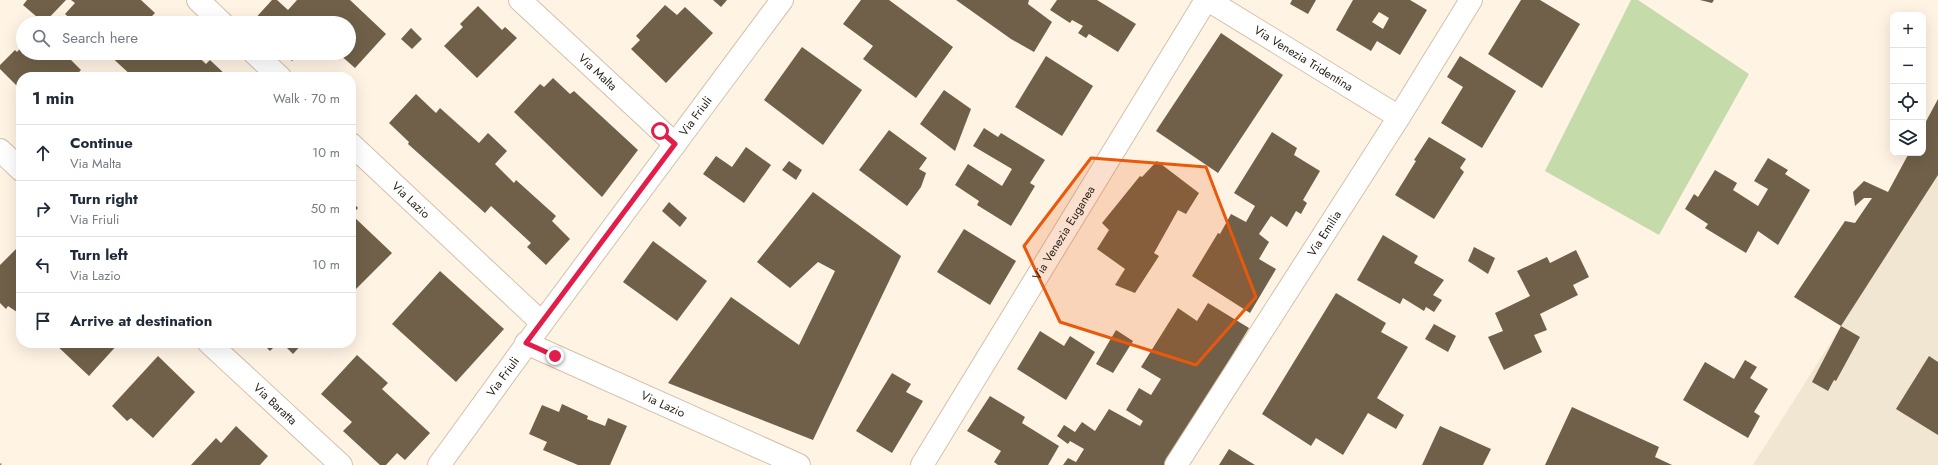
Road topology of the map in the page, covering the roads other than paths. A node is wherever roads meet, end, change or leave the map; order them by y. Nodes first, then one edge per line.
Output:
1 (198, 0) edge
2 (520, 0) edge
3 (782, 0) edge
4 (1207, 0) edge
5 (1471, 0) edge
6 (215, 16) edge
7 (262, 60) edge
8 (275, 72) edge
9 (1399, 117) junction
10 (675, 144) junction
11 (356, 149) edge
12 (0, 150) edge
13 (16, 165) edge
14 (542, 323) junction
15 (526, 343) junction
16 (214, 348) edge
17 (341, 465) edge
18 (439, 465) edge
19 (799, 465) edge
20 (922, 465) edge
21 (1176, 465) edge

1 - 6 street
2 - 10 street, Via Malta
3 - 10 street, Via Friuli
4 - 9 street, Via Venezia Tridentina
4 - 20 street, Via Venezia Euganea
5 - 9 street, Via Emilia
7 - 8 street
9 - 21 street, Via Emilia
10 - 14 street, Via Friuli
11 - 14 street, Via Lazio
12 - 13 street
14 - 15 street, Via Friuli
15 - 18 street, Via Friuli
15 - 19 street, Via Lazio
16 - 17 street, Via Baratta

